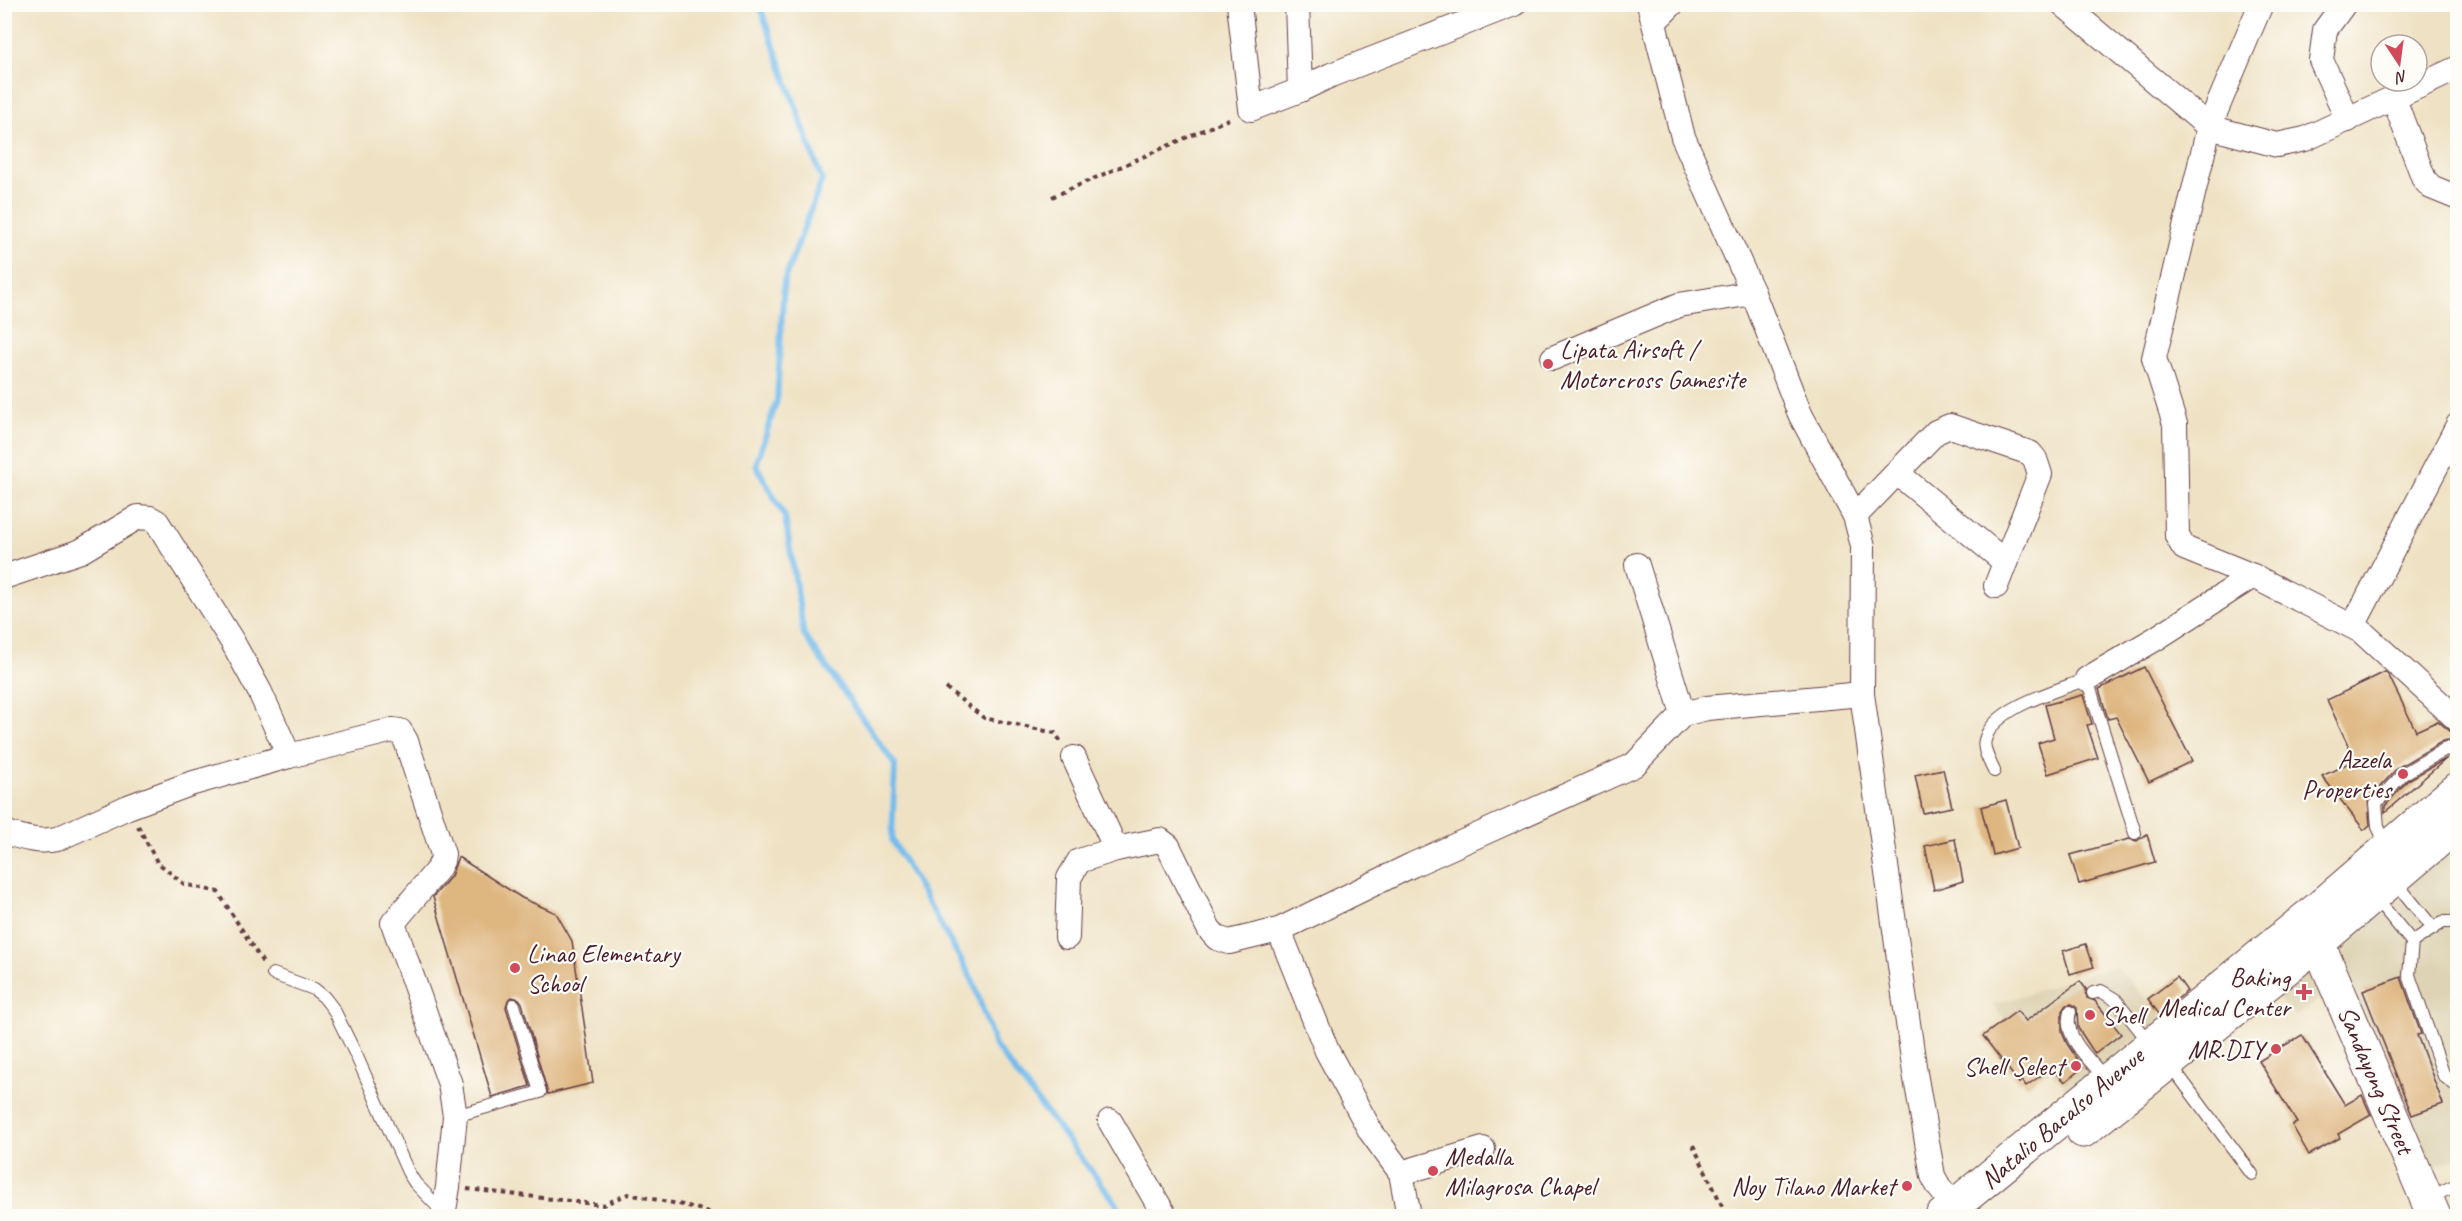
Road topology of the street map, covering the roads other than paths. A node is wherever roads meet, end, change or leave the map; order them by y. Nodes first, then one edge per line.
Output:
1 (1239, 4) edge
2 (1297, 4) edge
3 (1514, 4) edge
4 (1672, 4) edge
5 (2063, 4) edge
6 (2261, 4) edge
7 (2344, 4) edge
8 (1652, 13) edge
9 (2457, 68) edge
10 (1300, 90) junction
11 (2394, 99) junction
12 (2348, 120) junction
13 (2209, 127) junction
14 (2457, 198) edge
15 (1753, 293) junction
16 (1553, 358) dead end
17 (2457, 425) edge
18 (1897, 473) junction
19 (1855, 516) junction
20 (2005, 562) junction
21 (1637, 565) dead end
22 (2253, 576) junction
23 (4, 577) edge
24 (1996, 586) dead end
25 (2353, 626) junction
26 (2087, 680) junction
27 (1862, 694) junction
28 (1683, 714) junction
29 (2457, 720) edge
30 (289, 756) junction
31 (2457, 756) edge
32 (1074, 758) road end
33 (1994, 771) dead end
34 (2457, 788) edge
35 (2457, 824) edge
36 (4, 832) edge
37 (2135, 833) dead end
38 (1116, 849) junction
39 (2384, 874) junction
40 (2457, 922) edge
41 (2438, 925) junction
42 (1279, 930) junction
43 (2312, 931) junction
44 (1067, 937) dead end
45 (2412, 942) junction
46 (269, 970) road end
47 (2093, 993) dead end
48 (514, 1005) dead end
49 (2070, 1012) dead end
50 (2159, 1053) junction
51 (2107, 1081) junction
52 (2457, 1087) edge
53 (455, 1116) junction
54 (1110, 1121) dead end
55 (1483, 1149) dead end
56 (1401, 1173) junction
57 (2252, 1174) dead end
58 (2457, 1184) edge
59 (2430, 1208) edge
60 (1959, 1214) edge
61 (443, 1215) edge
62 (1165, 1216) edge
63 (1409, 1216) edge

1 - 10 street
2 - 10 street
3 - 10 street
4 - 8 street
5 - 13 street
6 - 13 street
7 - 12 street
8 - 15 street
9 - 11 street
11 - 12 street
11 - 14 street
12 - 13 street
13 - 22 street
15 - 16 street
15 - 19 street
17 - 25 street
18 - 19 street
18 - 20 street
18 - 20 street
19 - 27 street
20 - 24 street
21 - 28 street
22 - 25 street
22 - 26 street
23 - 30 street
25 - 29 street
26 - 33 lane
26 - 37 lane
27 - 28 street
27 - 60 street
28 - 42 street
30 - 36 street
30 - 53 street
31 - 39 lane
32 - 38 street
34 - 39 main road, Natalio Bacalso Avenue
35 - 39 main road, Natalio Bacalso Avenue
38 - 42 street
38 - 44 street
39 - 41 lane
39 - 43 main road, Natalio Bacalso Avenue
39 - 43 main road, Natalio Bacalso Avenue
39 - 45 lane
40 - 41 lane
41 - 45 lane
42 - 56 street
43 - 50 main road, Natalio Bacalso Avenue
43 - 59 main road, Sandayong Street
45 - 52 lane
46 - 61 lane
47 - 50 lane
48 - 53 lane
49 - 51 lane
50 - 51 main road, Natalio Bacalso Avenue
50 - 57 lane
50 - 60 main road, Natalio Bacalso Avenue
51 - 60 main road, Natalio Bacalso Avenue
53 - 61 street
54 - 62 street
55 - 56 street
56 - 63 street
58 - 59 lane

